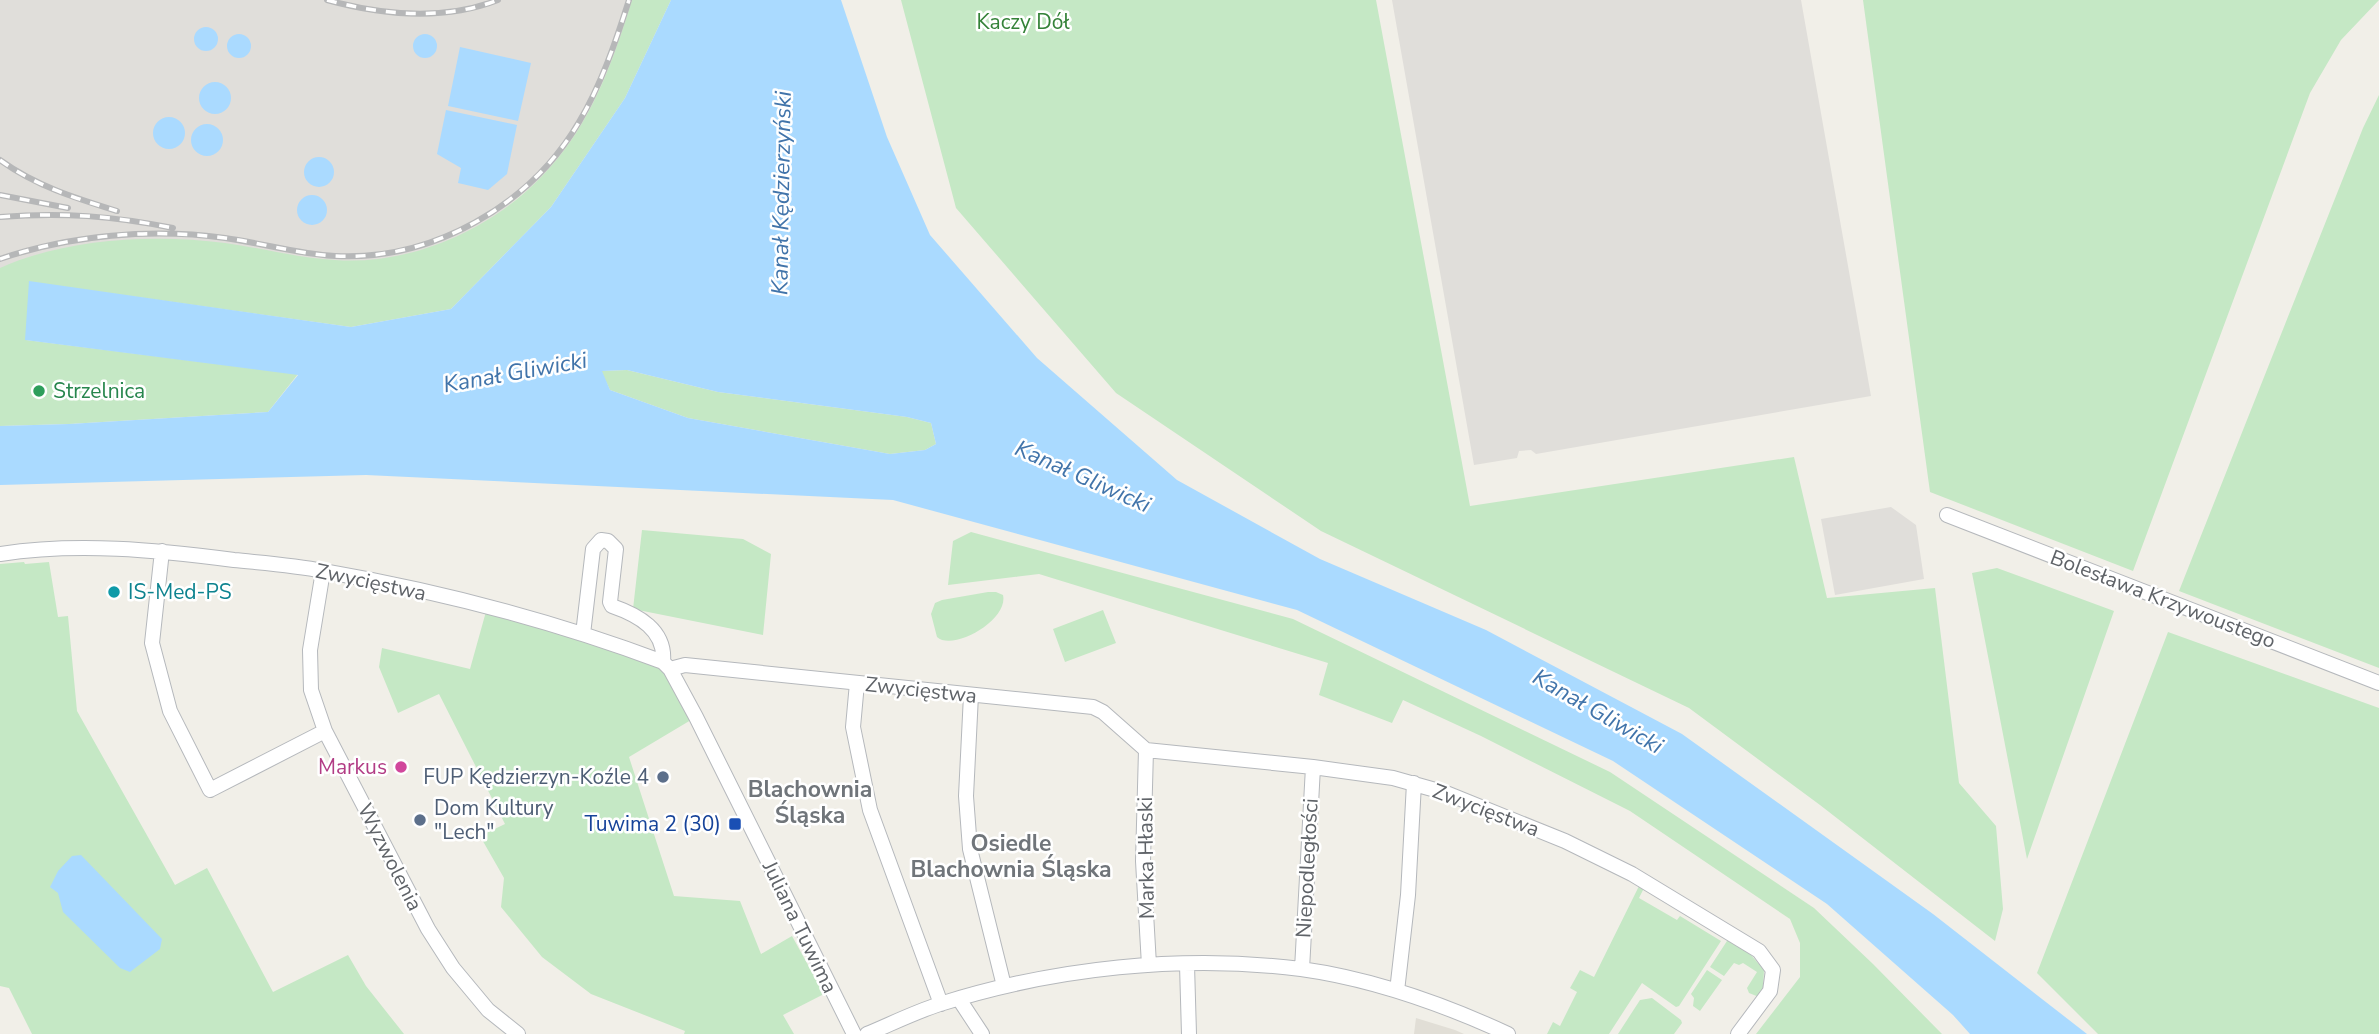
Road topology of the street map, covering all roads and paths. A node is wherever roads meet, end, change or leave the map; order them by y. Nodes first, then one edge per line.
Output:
1 (1947, 515) dead end
2 (162, 551) junction
3 (0, 554) edge
4 (323, 570) junction
5 (583, 634) junction
6 (666, 666) junction
7 (857, 683) junction
8 (2379, 683) edge
9 (971, 695) junction
10 (325, 731) junction
11 (1146, 750) junction
12 (1313, 767) junction
13 (1413, 783) junction
14 (1149, 965) junction
15 (1187, 965) junction
16 (1302, 970) junction
17 (1004, 986) junction
18 (1397, 990) junction
19 (959, 999) junction
20 (941, 1004) junction
21 (518, 1034) edge
22 (854, 1034) edge
23 (866, 1034) edge
24 (982, 1034) edge
25 (1189, 1034) edge
26 (1508, 1034) edge
27 (1738, 1034) edge

1 - 8 street, Bolesława Krzywoustego
2 - 3 street, Zwycięstwa
2 - 4 street, Zwycięstwa
2 - 10 street
4 - 5 street, Zwycięstwa
4 - 10 street, Wyzwolenia
5 - 6 street, Zwycięstwa
5 - 6 street, Juliana Tuwima
6 - 7 street, Zwycięstwa
6 - 22 street, Juliana Tuwima
7 - 9 street, Zwycięstwa
7 - 20 street
9 - 11 street, Zwycięstwa
9 - 17 street
10 - 21 street, Wyzwolenia
11 - 12 street, Zwycięstwa
11 - 14 street, Marka Hłaski
12 - 13 street, Zwycięstwa
12 - 16 street, Niepodległości
13 - 18 street
13 - 27 street, Zwycięstwa
14 - 15 street
14 - 17 street
15 - 16 street
15 - 25 street
16 - 18 street
17 - 19 street
18 - 26 street
19 - 20 street
19 - 24 street
20 - 23 street

